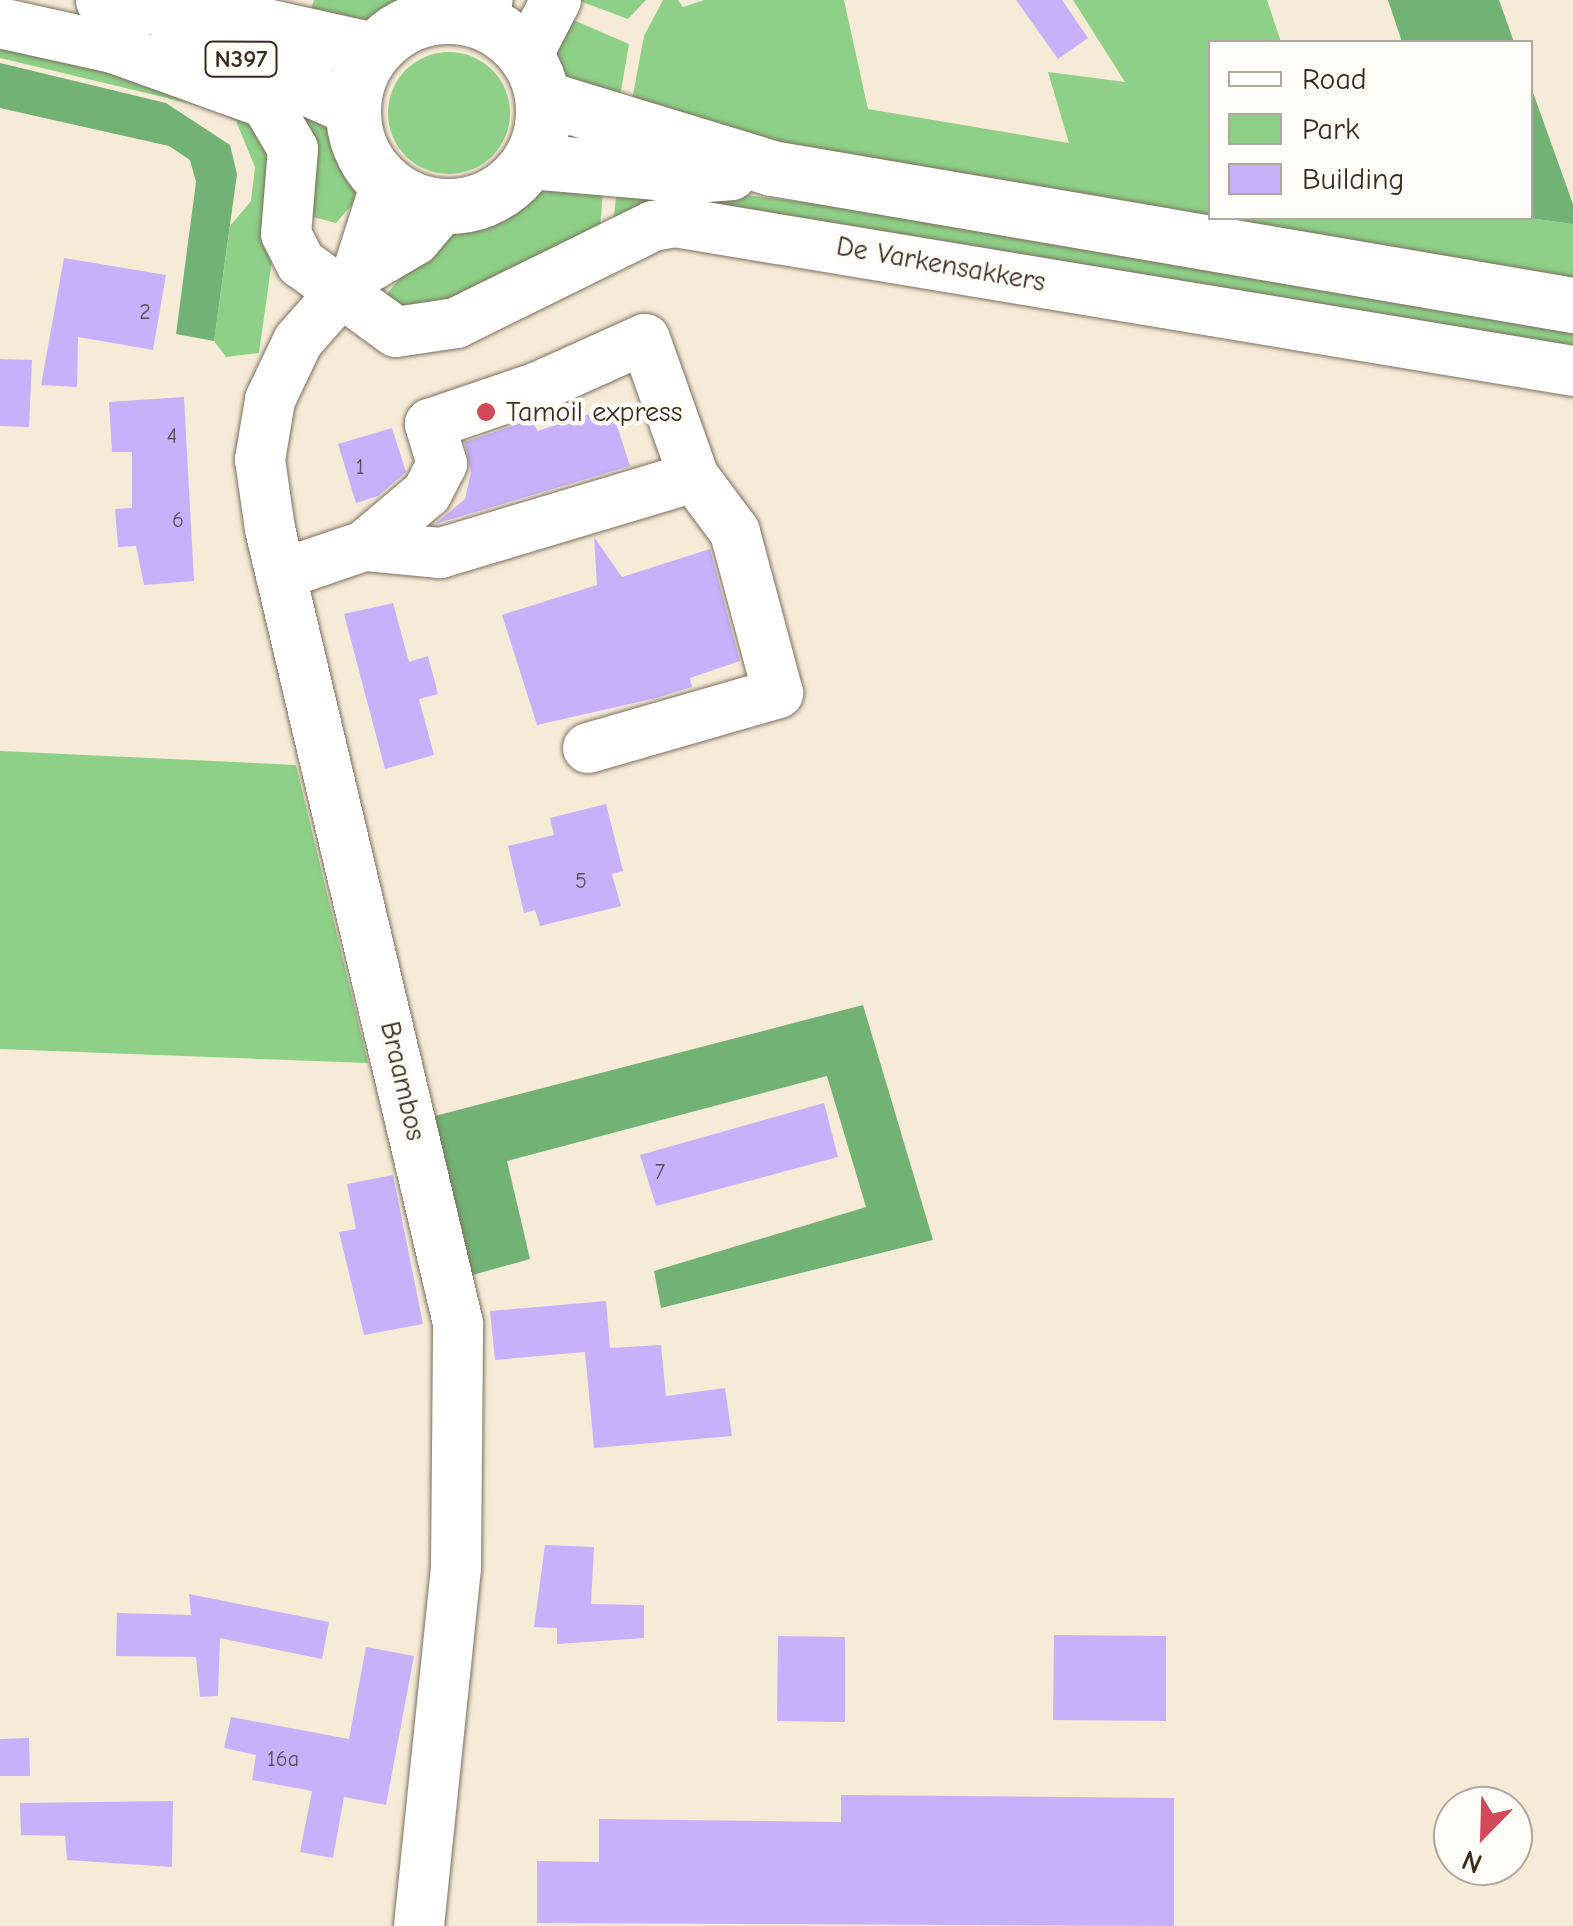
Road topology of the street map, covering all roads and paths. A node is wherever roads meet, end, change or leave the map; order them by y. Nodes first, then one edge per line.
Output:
1 (556, 0) edge
2 (118, 3) edge
3 (453, 9) edge
4 (0, 23) edge
5 (374, 50) junction
6 (535, 77) junction
7 (352, 108) junction
8 (530, 162) junction
9 (772, 168) junction
10 (386, 183) junction
11 (443, 207) junction
12 (348, 284) junction
13 (1573, 305) edge
14 (1573, 371) edge
15 (694, 477) junction
16 (364, 546) junction
17 (282, 574) junction
18 (588, 748) dead end
19 (419, 1926) edge

1 - 6 street
2 - 5 main road, N397
2 - 7 main road, N397
3 - 5 main road
3 - 6 main road
4 - 12 street, De Varkensakkers
5 - 7 main road
6 - 8 main road
6 - 9 main road
7 - 10 main road
8 - 9 main road
8 - 11 main road
9 - 13 main road
10 - 11 main road
10 - 12 street, Braambos
11 - 12 street, Braambos
12 - 14 street, De Varkensakkers
12 - 17 street, Braambos
15 - 16 street
15 - 16 street
15 - 18 street
16 - 17 street
17 - 19 street, Braambos

